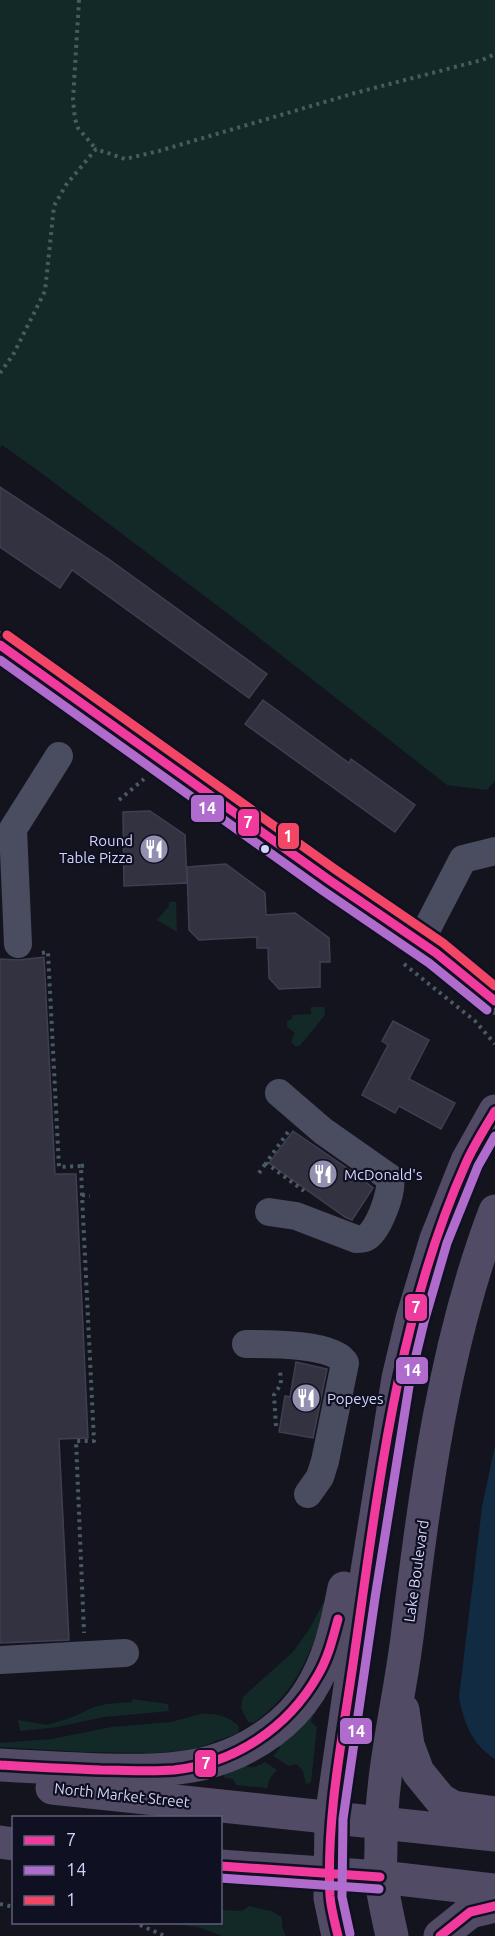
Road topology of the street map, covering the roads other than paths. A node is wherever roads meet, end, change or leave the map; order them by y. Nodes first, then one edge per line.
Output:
1 (0, 645) edge
2 (59, 756) dead end
3 (495, 851) edge
4 (420, 942) junction
5 (18, 944) dead end
6 (495, 1001) edge
7 (279, 1093) dead end
8 (495, 1111) edge
9 (495, 1211) edge
10 (282, 1214) road end
11 (495, 1268) edge
12 (459, 1325) junction
13 (406, 1340) junction
14 (246, 1344) dead end
15 (387, 1444) junction
16 (308, 1494) dead end
17 (414, 1572) junction
18 (406, 1641) junction
19 (125, 1653) dead end
20 (0, 1660) edge
21 (0, 1765) edge
22 (0, 1783) edge
23 (495, 1813) edge
24 (331, 1818) junction
25 (381, 1823) junction
26 (495, 1835) edge
27 (222, 1866) edge
28 (330, 1872) junction
29 (381, 1877) junction
30 (495, 1890) edge
31 (495, 1906) edge
32 (338, 1936) edge
33 (392, 1936) edge
34 (440, 1936) edge

1 - 4 street
2 - 5 street
3 - 4 street
4 - 6 street
7 - 10 street
8 - 13 main road
9 - 12 main road, Lake Boulevard
11 - 12 main road
12 - 17 main road, Lake Boulevard
13 - 15 main road
13 - 17 main road
14 - 16 street
15 - 21 main road
15 - 24 main road
17 - 18 main road, Lake Boulevard
18 - 23 main road
18 - 25 main road, Lake Boulevard
19 - 20 street
22 - 24 main road, North Market Street
24 - 25 main road, North Market Street
24 - 28 main road
25 - 26 main road, North Market Street
25 - 29 main road, Lake Boulevard
27 - 28 main road
28 - 29 main road
28 - 32 main road
29 - 30 main road
29 - 33 main road, Lake Boulevard
31 - 34 main road

